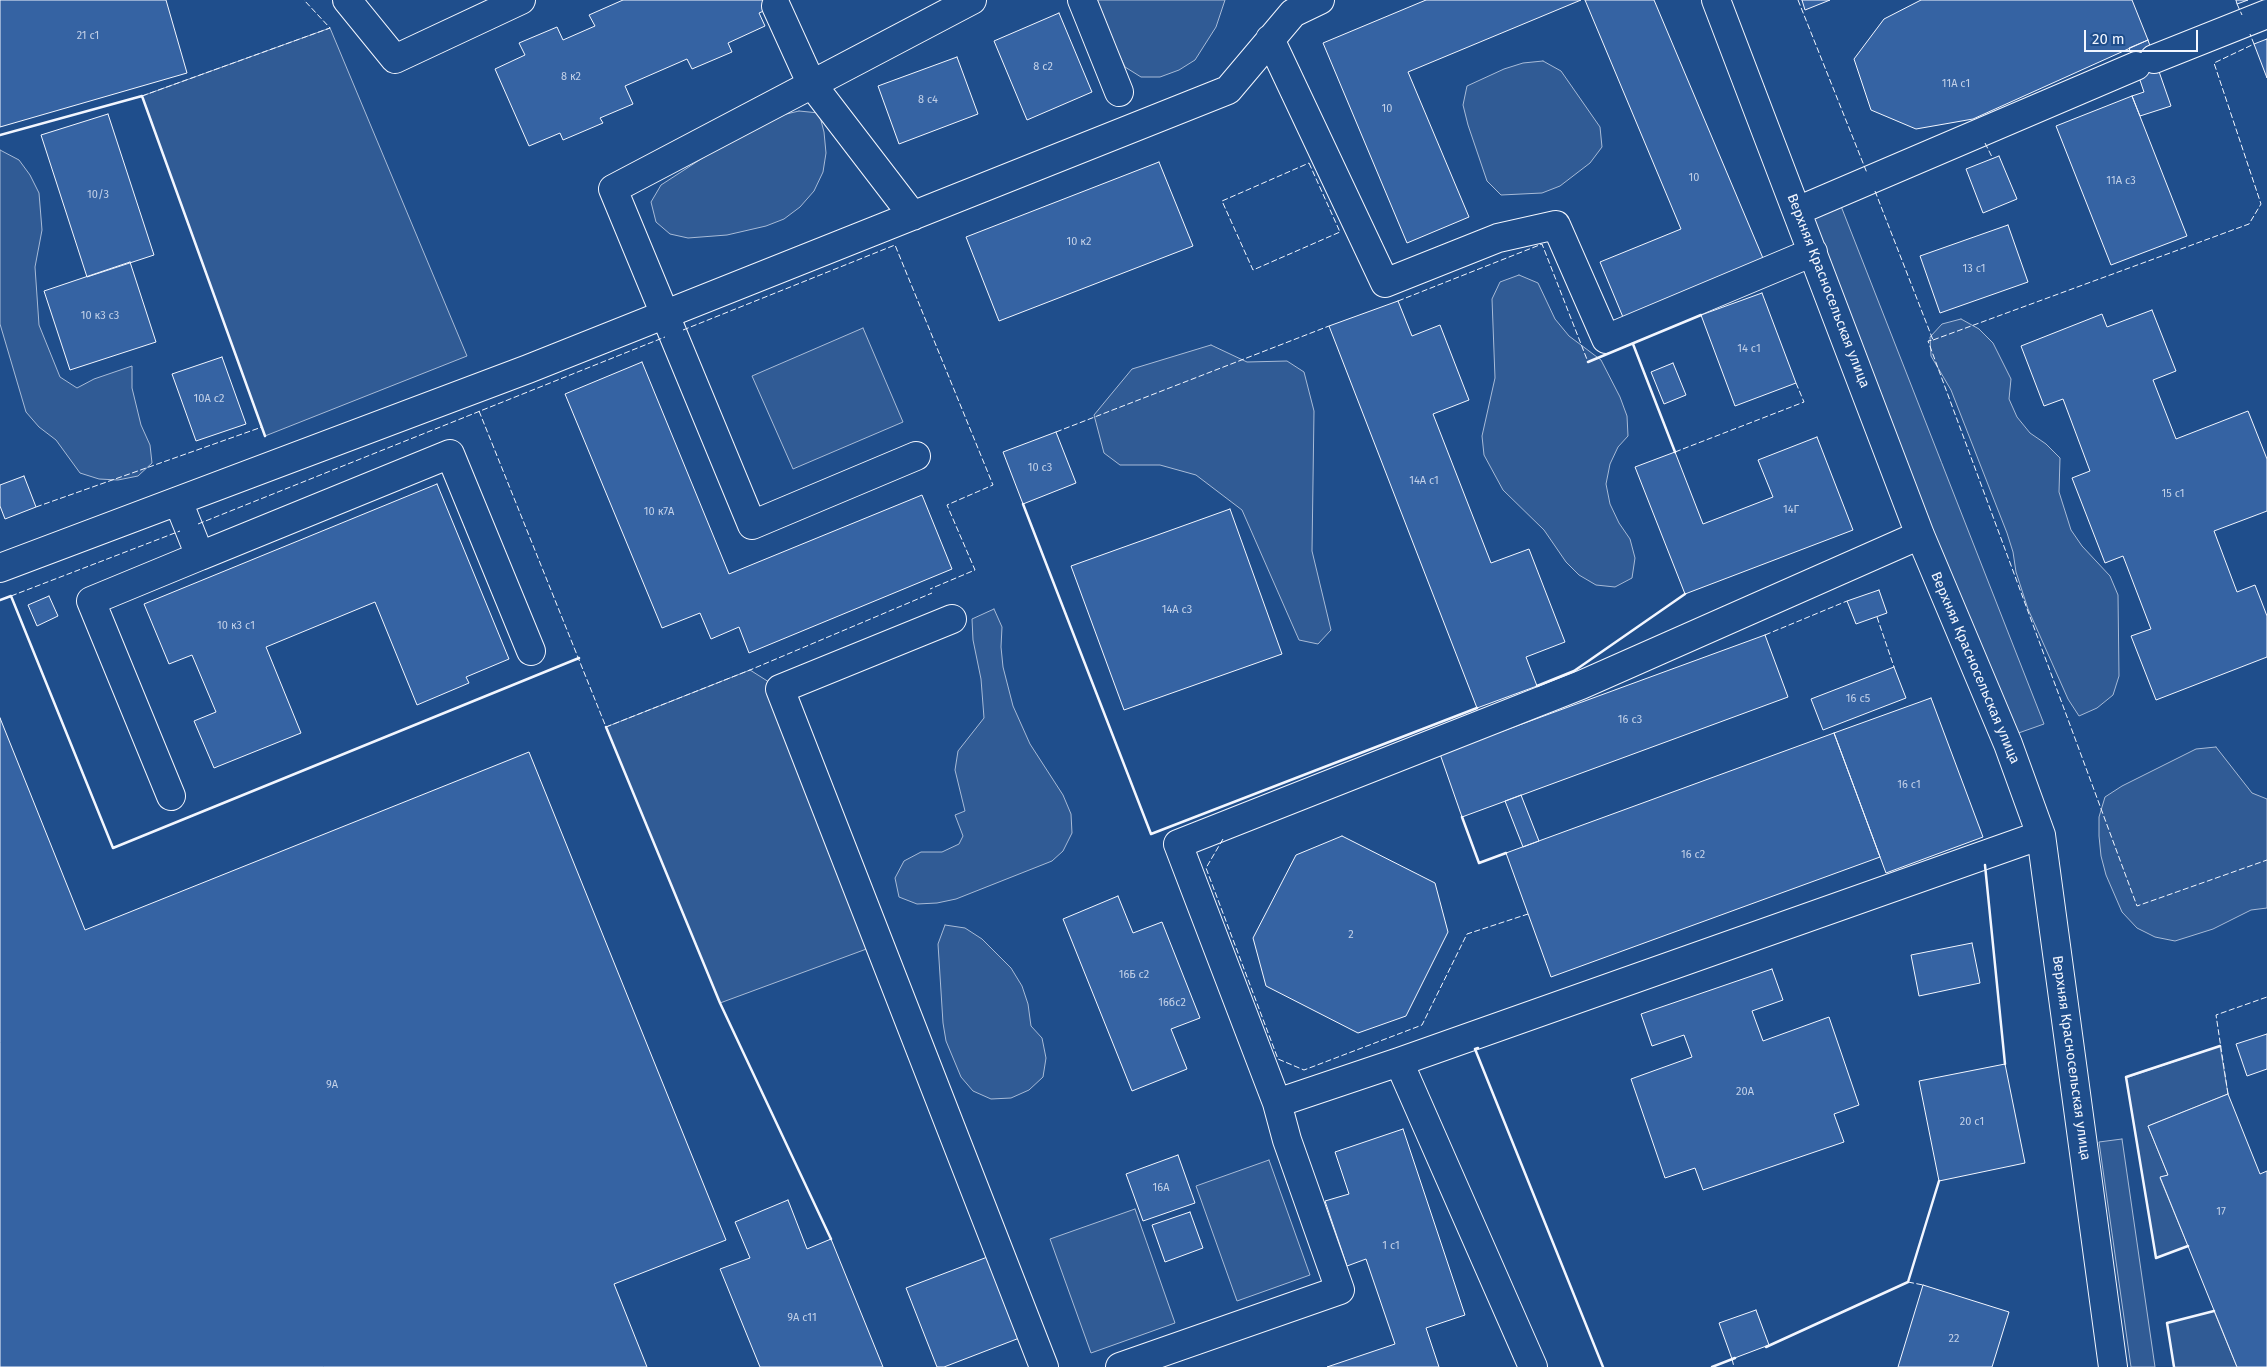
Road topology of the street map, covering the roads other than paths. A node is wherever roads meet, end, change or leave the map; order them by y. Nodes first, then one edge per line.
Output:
1 (347, 0) edge
2 (521, 0) edge
3 (972, 0) edge
4 (1082, 0) edge
5 (1320, 0) edge
6 (1716, 0) edge
7 (776, 6) dead end
8 (1290, 6) edge
9 (2267, 14) edge
10 (1270, 39) junction
11 (811, 83) junction
12 (1119, 92) dead end
13 (1797, 211) junction
14 (913, 216) junction
15 (1813, 252) junction
16 (666, 315) junction
17 (916, 456) dead end
18 (178, 501) junction
19 (1920, 535) junction
20 (200, 556) junction
21 (0, 568) edge
22 (952, 619) dead end
23 (531, 651) dead end
24 (170, 796) dead end
25 (2041, 835) junction
26 (1399, 1062) junction
27 (1277, 1103) junction
28 (1044, 1367) edge
29 (1120, 1367) edge
30 (1533, 1367) edge
31 (2113, 1367) edge

1 - 2 street
3 - 11 street
4 - 12 street
5 - 8 street
6 - 13 street, Верхняя Красносельская улица
7 - 11 street
8 - 10 street
9 - 13 street
10 - 14 street
10 - 15 street
11 - 14 street
11 - 16 street
13 - 15 street, Верхняя Красносельская улица
14 - 16 street
15 - 19 street, Верхняя Красносельская улица
16 - 17 street
16 - 18 street
18 - 20 street
18 - 21 street
19 - 25 street, Верхняя Красносельская улица
19 - 27 street
20 - 23 street
20 - 24 street
22 - 28 street
25 - 26 street
25 - 31 street, Верхняя Красносельская улица
26 - 27 street
26 - 30 street
27 - 29 street

